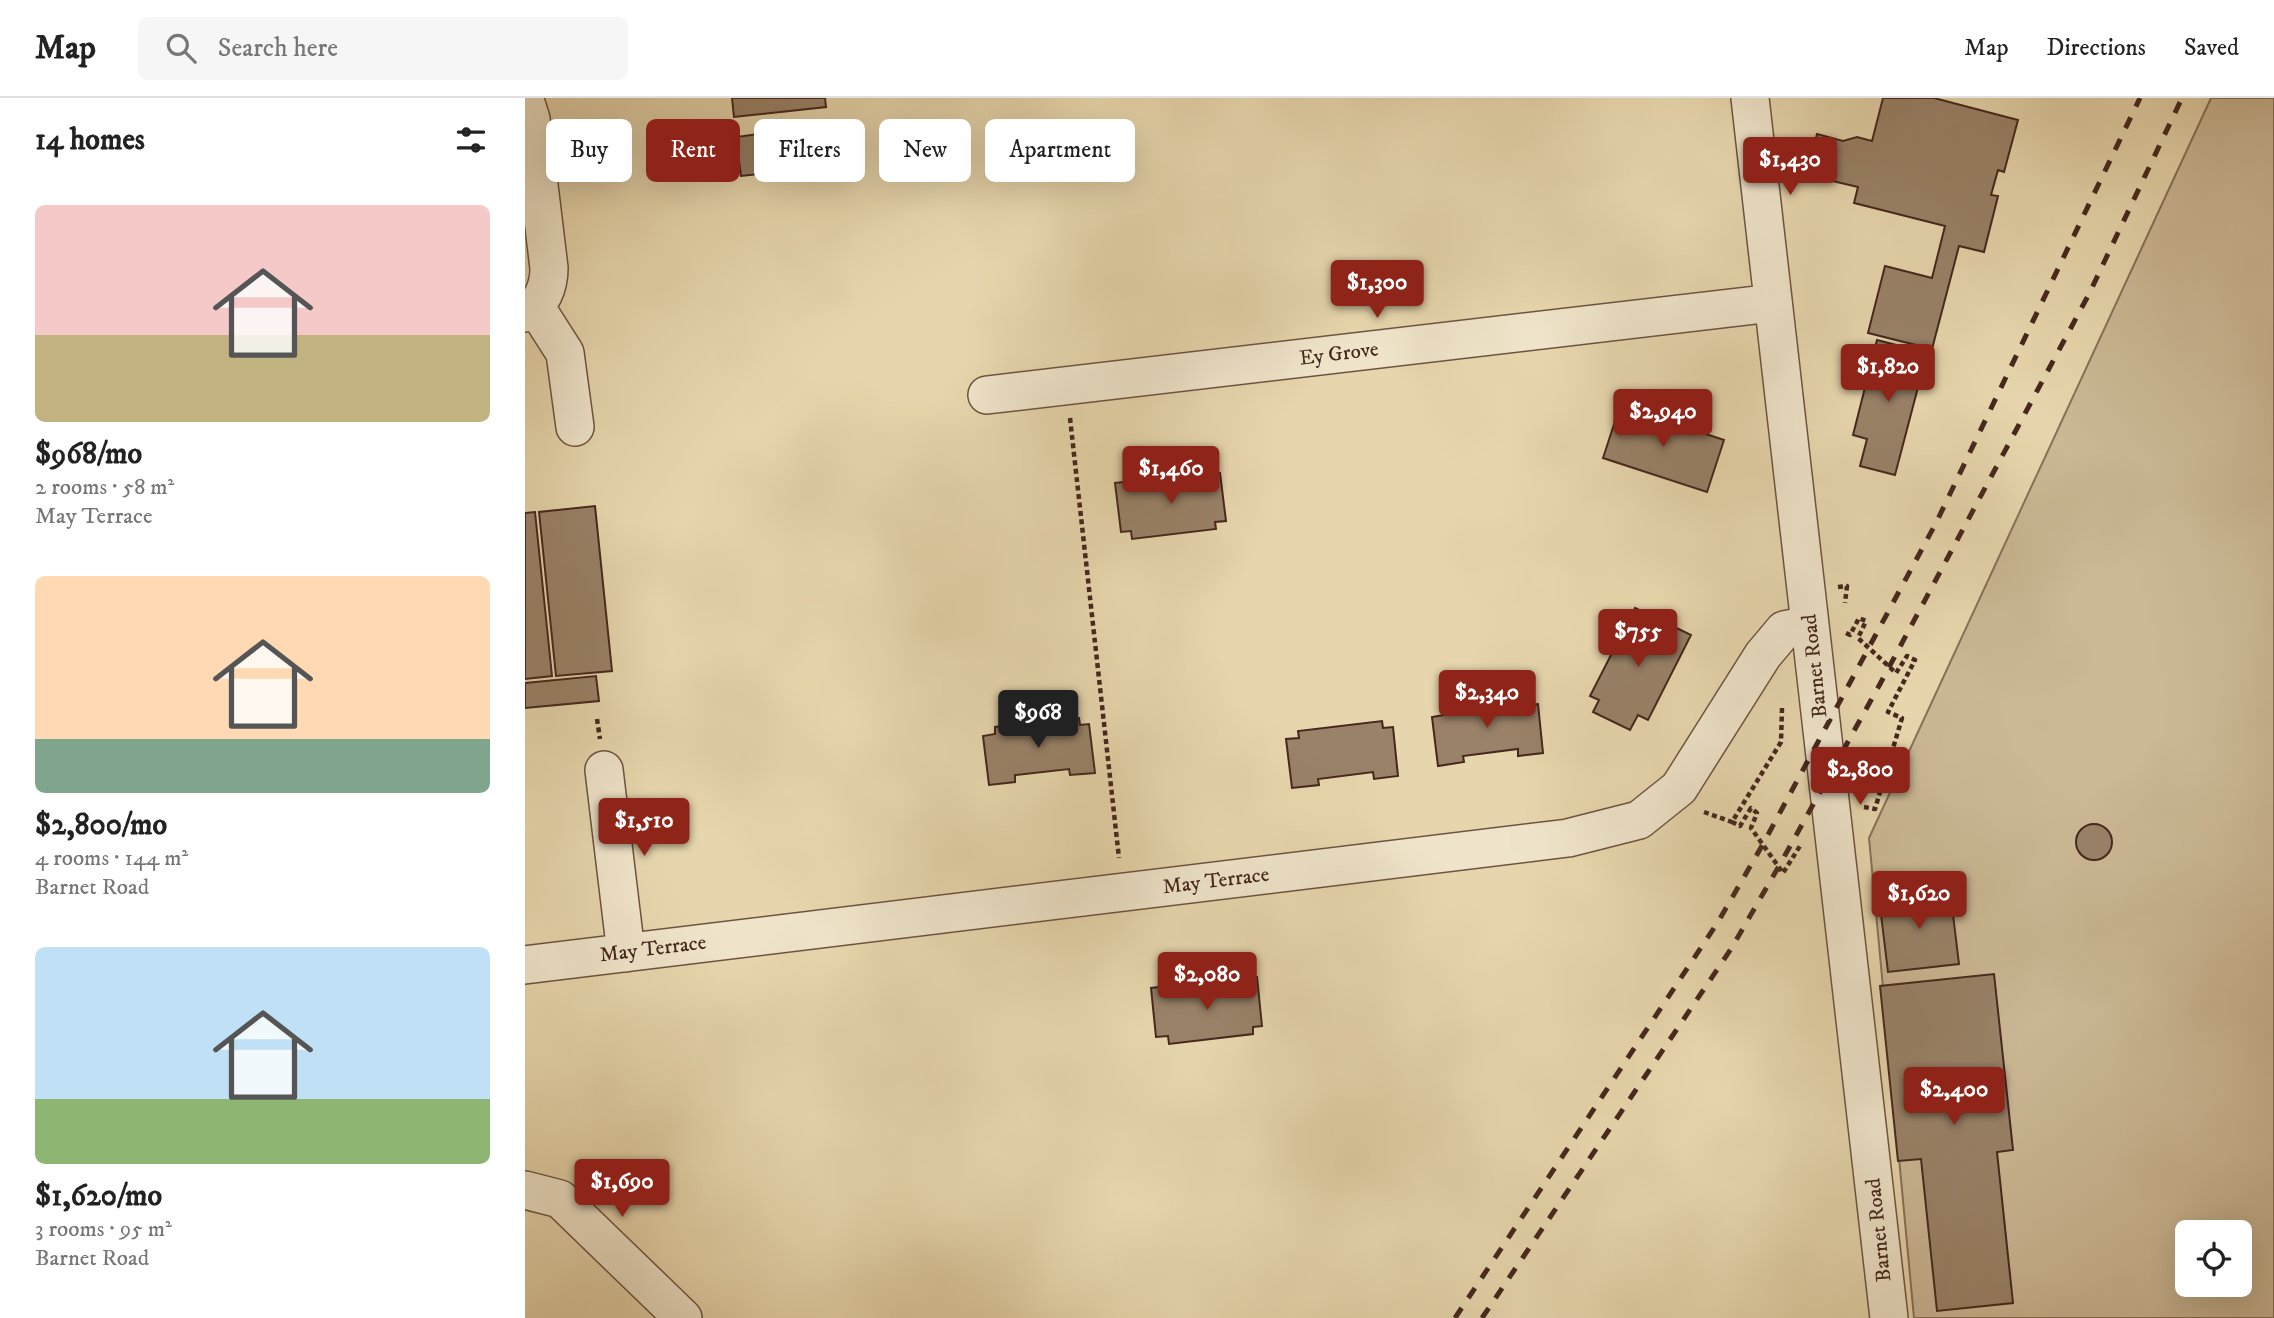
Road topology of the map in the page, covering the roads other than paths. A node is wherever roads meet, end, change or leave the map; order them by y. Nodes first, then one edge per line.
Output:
1 (1750, 98) edge
2 (525, 100) edge
3 (1773, 303) junction
4 (530, 310) edge
5 (988, 395) dead end
6 (575, 427) dead end
7 (1819, 615) junction
8 (604, 770) dead end
9 (626, 953) junction
10 (525, 965) edge
11 (525, 1191) edge
12 (683, 1318) edge
13 (1889, 1318) edge

1 - 3 street, Barnet Road
2 - 4 street
3 - 5 street, Ey Grove
3 - 7 street, Barnet Road
4 - 6 street
7 - 9 street, May Terrace
7 - 13 street, Barnet Road
8 - 9 street
9 - 10 street, May Terrace
11 - 12 street

